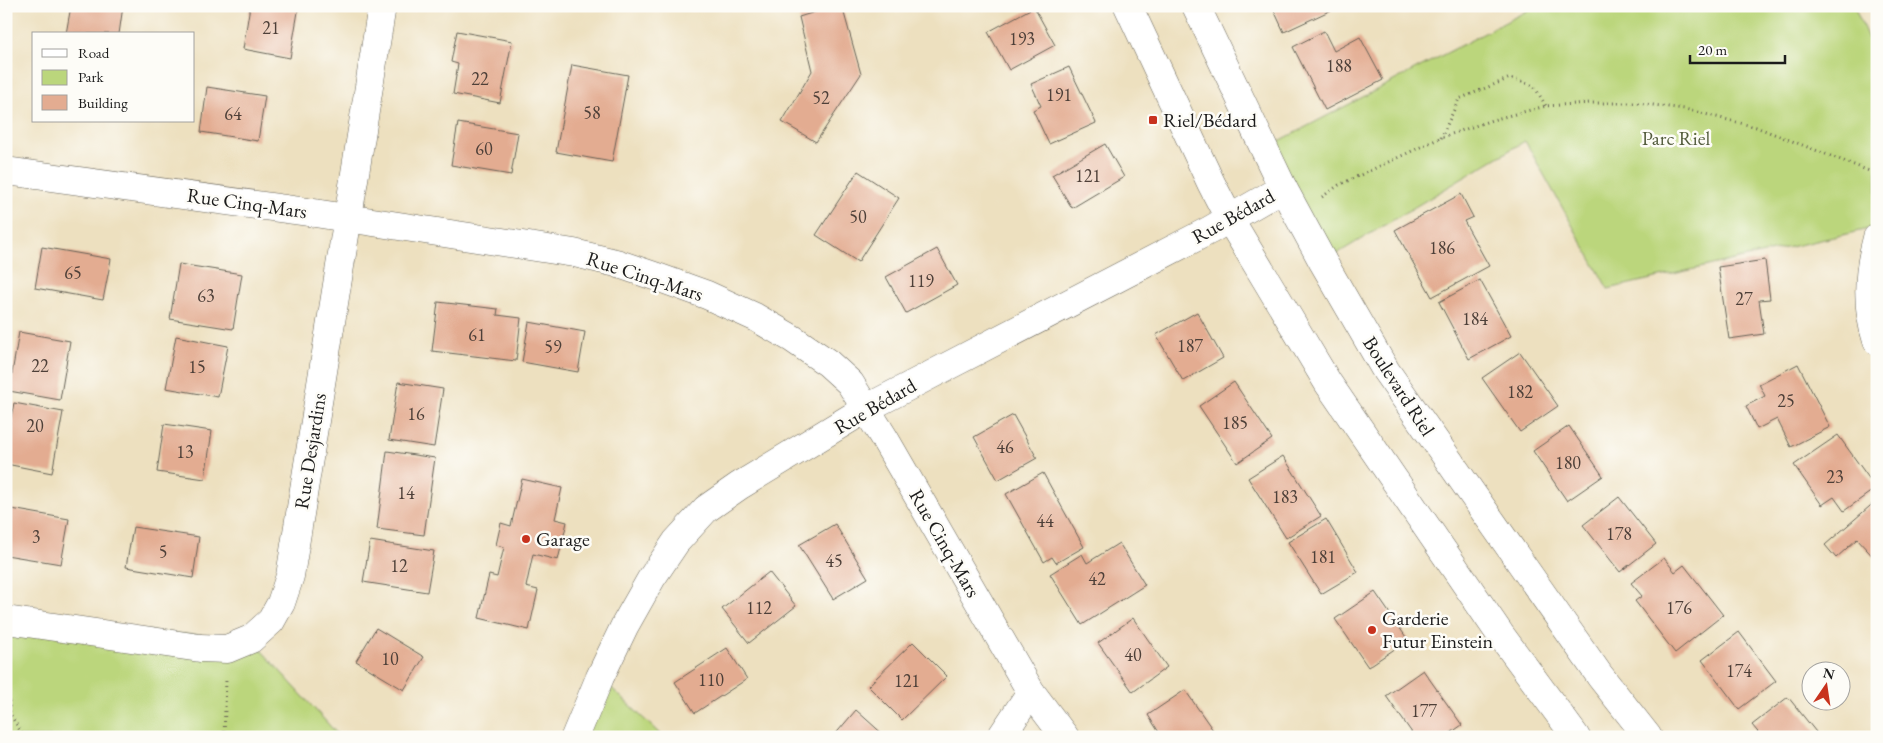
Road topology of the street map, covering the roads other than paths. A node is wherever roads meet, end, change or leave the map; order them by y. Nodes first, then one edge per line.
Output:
1 (382, 6) edge
2 (1128, 6) edge
3 (1196, 6) edge
4 (6, 170) edge
5 (1283, 188) junction
6 (348, 218) junction
7 (1229, 218) junction
8 (1877, 238) edge
9 (1877, 341) edge
10 (867, 408) junction
11 (9, 621) edge
12 (1031, 692) junction
13 (575, 737) edge
14 (1001, 737) edge
15 (1065, 737) edge
16 (1576, 737) edge
17 (1648, 737) edge

1 - 6 street, Rue Desjardins
2 - 7 street
3 - 5 street, Boulevard Riel
4 - 6 street, Rue Cinq-Mars
5 - 7 street, Rue Bédard
5 - 17 street, Boulevard Riel
6 - 10 street, Rue Cinq-Mars
6 - 11 street, Rue Desjardins
7 - 10 street, Rue Bédard
7 - 16 street
8 - 9 street
10 - 12 street, Rue Cinq-Mars
10 - 13 street, Rue Bédard
12 - 14 street
12 - 15 street, Rue Cinq-Mars

